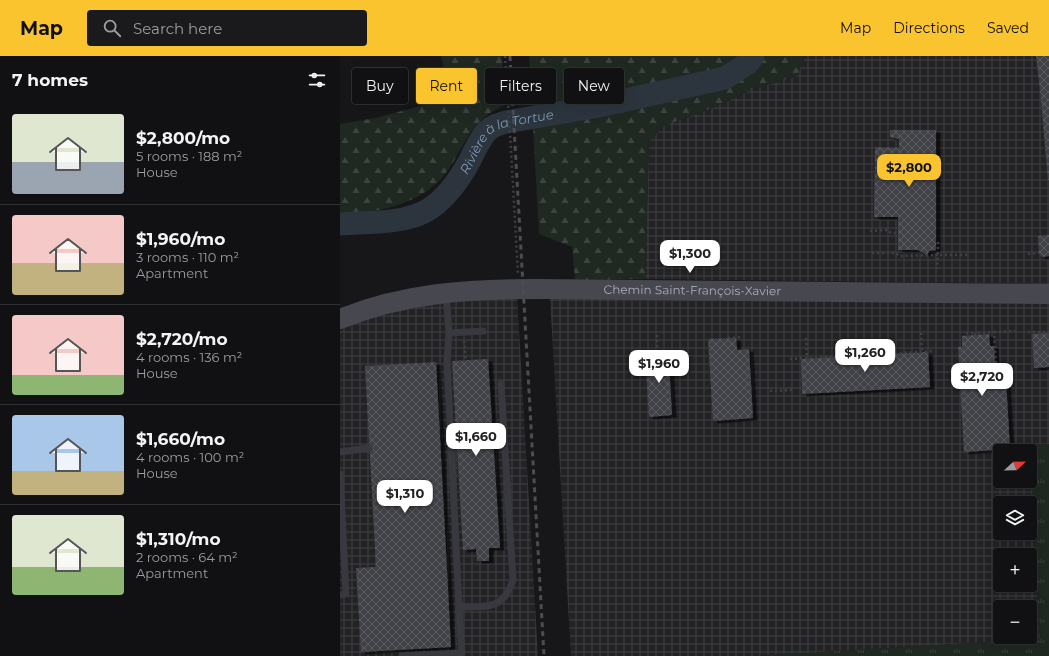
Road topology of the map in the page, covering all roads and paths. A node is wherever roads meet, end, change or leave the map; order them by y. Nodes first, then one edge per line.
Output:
1 (505, 56) edge
2 (870, 231) dead end
3 (898, 233) dead end
4 (938, 242) dead end
5 (872, 253) dead end
6 (1039, 253) dead end
7 (1028, 254) dead end
8 (938, 255) junction
9 (968, 255) dead end
10 (937, 269) dead end
11 (518, 289) junction
12 (446, 292) junction
13 (1049, 294) edge
14 (340, 319) edge
15 (483, 331) dead end
16 (464, 332) junction
17 (994, 332) junction
18 (1015, 332) dead end
19 (1028, 332) dead end
20 (1049, 332) edge
21 (449, 333) junction
22 (966, 333) dead end
23 (921, 334) dead end
24 (657, 335) dead end
25 (740, 337) dead end
26 (728, 338) dead end
27 (806, 338) dead end
28 (935, 351) dead end
29 (657, 352) dead end
30 (922, 352) junction
31 (807, 358) junction
32 (790, 359) dead end
33 (466, 360) dead end
34 (1006, 378) dead end
35 (500, 384) dead end
36 (792, 390) dead end
37 (770, 391) dead end
38 (369, 448) dead end
39 (340, 452) edge
40 (340, 474) edge
41 (340, 595) edge
42 (459, 607) junction
43 (402, 656) edge

1 - 11 path
2 - 3 path
4 - 8 path
5 - 8 path
6 - 7 path
8 - 9 path
8 - 10 path
11 - 12 street, Chemin Saint-François-Xavier
11 - 13 street, Chemin Saint-François-Xavier
12 - 14 street, Chemin Saint-François-Xavier
12 - 21 lane
15 - 16 lane
16 - 21 lane
16 - 33 path
17 - 18 path
17 - 22 path
17 - 34 path
19 - 20 path
21 - 42 lane
23 - 30 path
24 - 29 path
25 - 26 path
27 - 31 path
28 - 30 path
30 - 31 path
31 - 32 path
35 - 42 lane
36 - 37 path
38 - 39 lane
40 - 41 lane
42 - 43 lane

